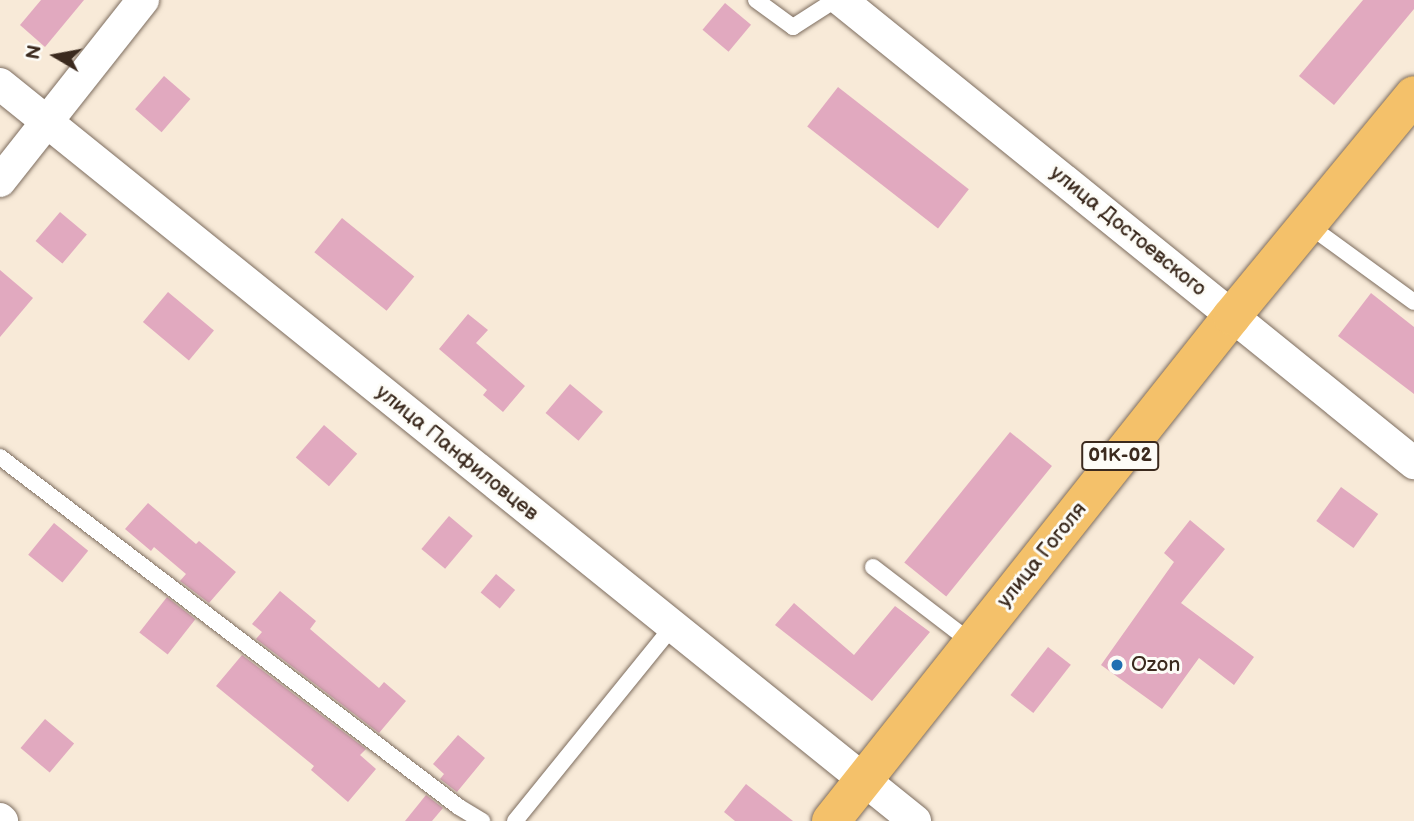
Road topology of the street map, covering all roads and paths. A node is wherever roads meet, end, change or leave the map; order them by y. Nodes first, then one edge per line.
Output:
1 (143, 0) edge
2 (756, 0) edge
3 (835, 0) edge
4 (841, 0) edge
5 (0, 83) edge
6 (1414, 95) edge
7 (47, 121) junction
8 (0, 181) edge
9 (1307, 224) junction
10 (1414, 302) edge
11 (1232, 316) junction
12 (0, 457) edge
13 (1414, 463) edge
14 (873, 567) dead end
15 (672, 627) junction
16 (972, 643) junction
17 (862, 780) junction
18 (482, 821) edge
19 (515, 821) edge
20 (831, 821) edge
21 (915, 821) edge

1 - 7 street
2 - 3 lane
4 - 11 street, улица Достоевского
5 - 7 street, улица Панфиловцев
6 - 9 main road, улица Гоголя / 01К-02
7 - 8 street
7 - 15 street, улица Панфиловцев
9 - 10 lane
9 - 11 main road, улица Гоголя / 01К-02
11 - 13 street, улица Достоевского
11 - 16 main road, улица Гоголя / 01К-02
12 - 18 lane
14 - 16 lane
15 - 17 street, улица Панфиловцев
15 - 19 lane
16 - 17 main road, улица Гоголя / 01К-02
17 - 20 main road, улица Гоголя / 01К-02
17 - 21 street, улица Панфиловцев

